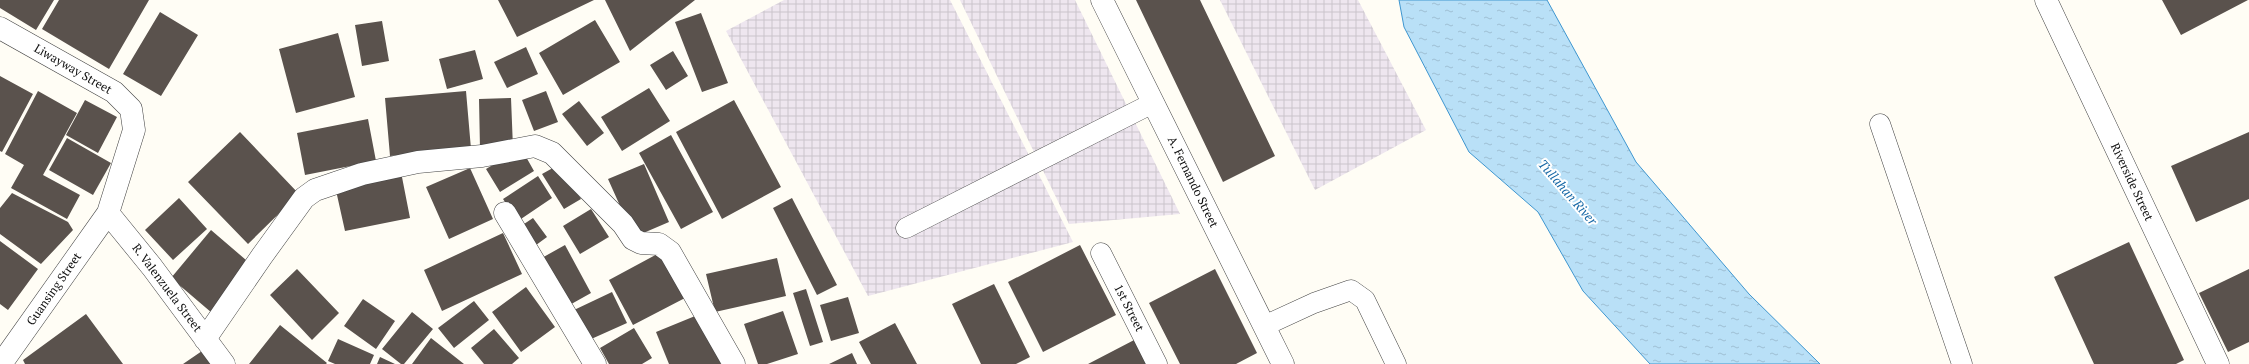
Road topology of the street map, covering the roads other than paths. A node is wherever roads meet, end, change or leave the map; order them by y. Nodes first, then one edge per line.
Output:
1 (1102, 0) edge
2 (2046, 0) edge
3 (0, 28) edge
4 (1153, 103) junction
5 (1880, 124) dead end
6 (108, 213) junction
7 (505, 213) dead end
8 (906, 228) dead end
9 (1101, 253) dead end
10 (1264, 326) junction
11 (205, 339) junction
12 (1, 364) edge
13 (224, 364) edge
14 (595, 364) edge
15 (734, 364) edge
16 (1157, 364) edge
17 (1283, 364) edge
18 (1396, 364) edge
19 (1962, 364) edge
20 (2218, 364) edge

1 - 4 street, A. Fernando Street
2 - 20 street, Riverside Street
3 - 6 street, Liwayway Street
4 - 8 lane
4 - 10 street, A. Fernando Street
5 - 19 lane
6 - 11 street, R. Valenzuela Street
6 - 12 street, Guansing Street
7 - 14 street
9 - 16 lane, 1st Street
10 - 17 street, A. Fernando Street
10 - 18 lane
11 - 13 street, R. Valenzuela Street
11 - 15 street

